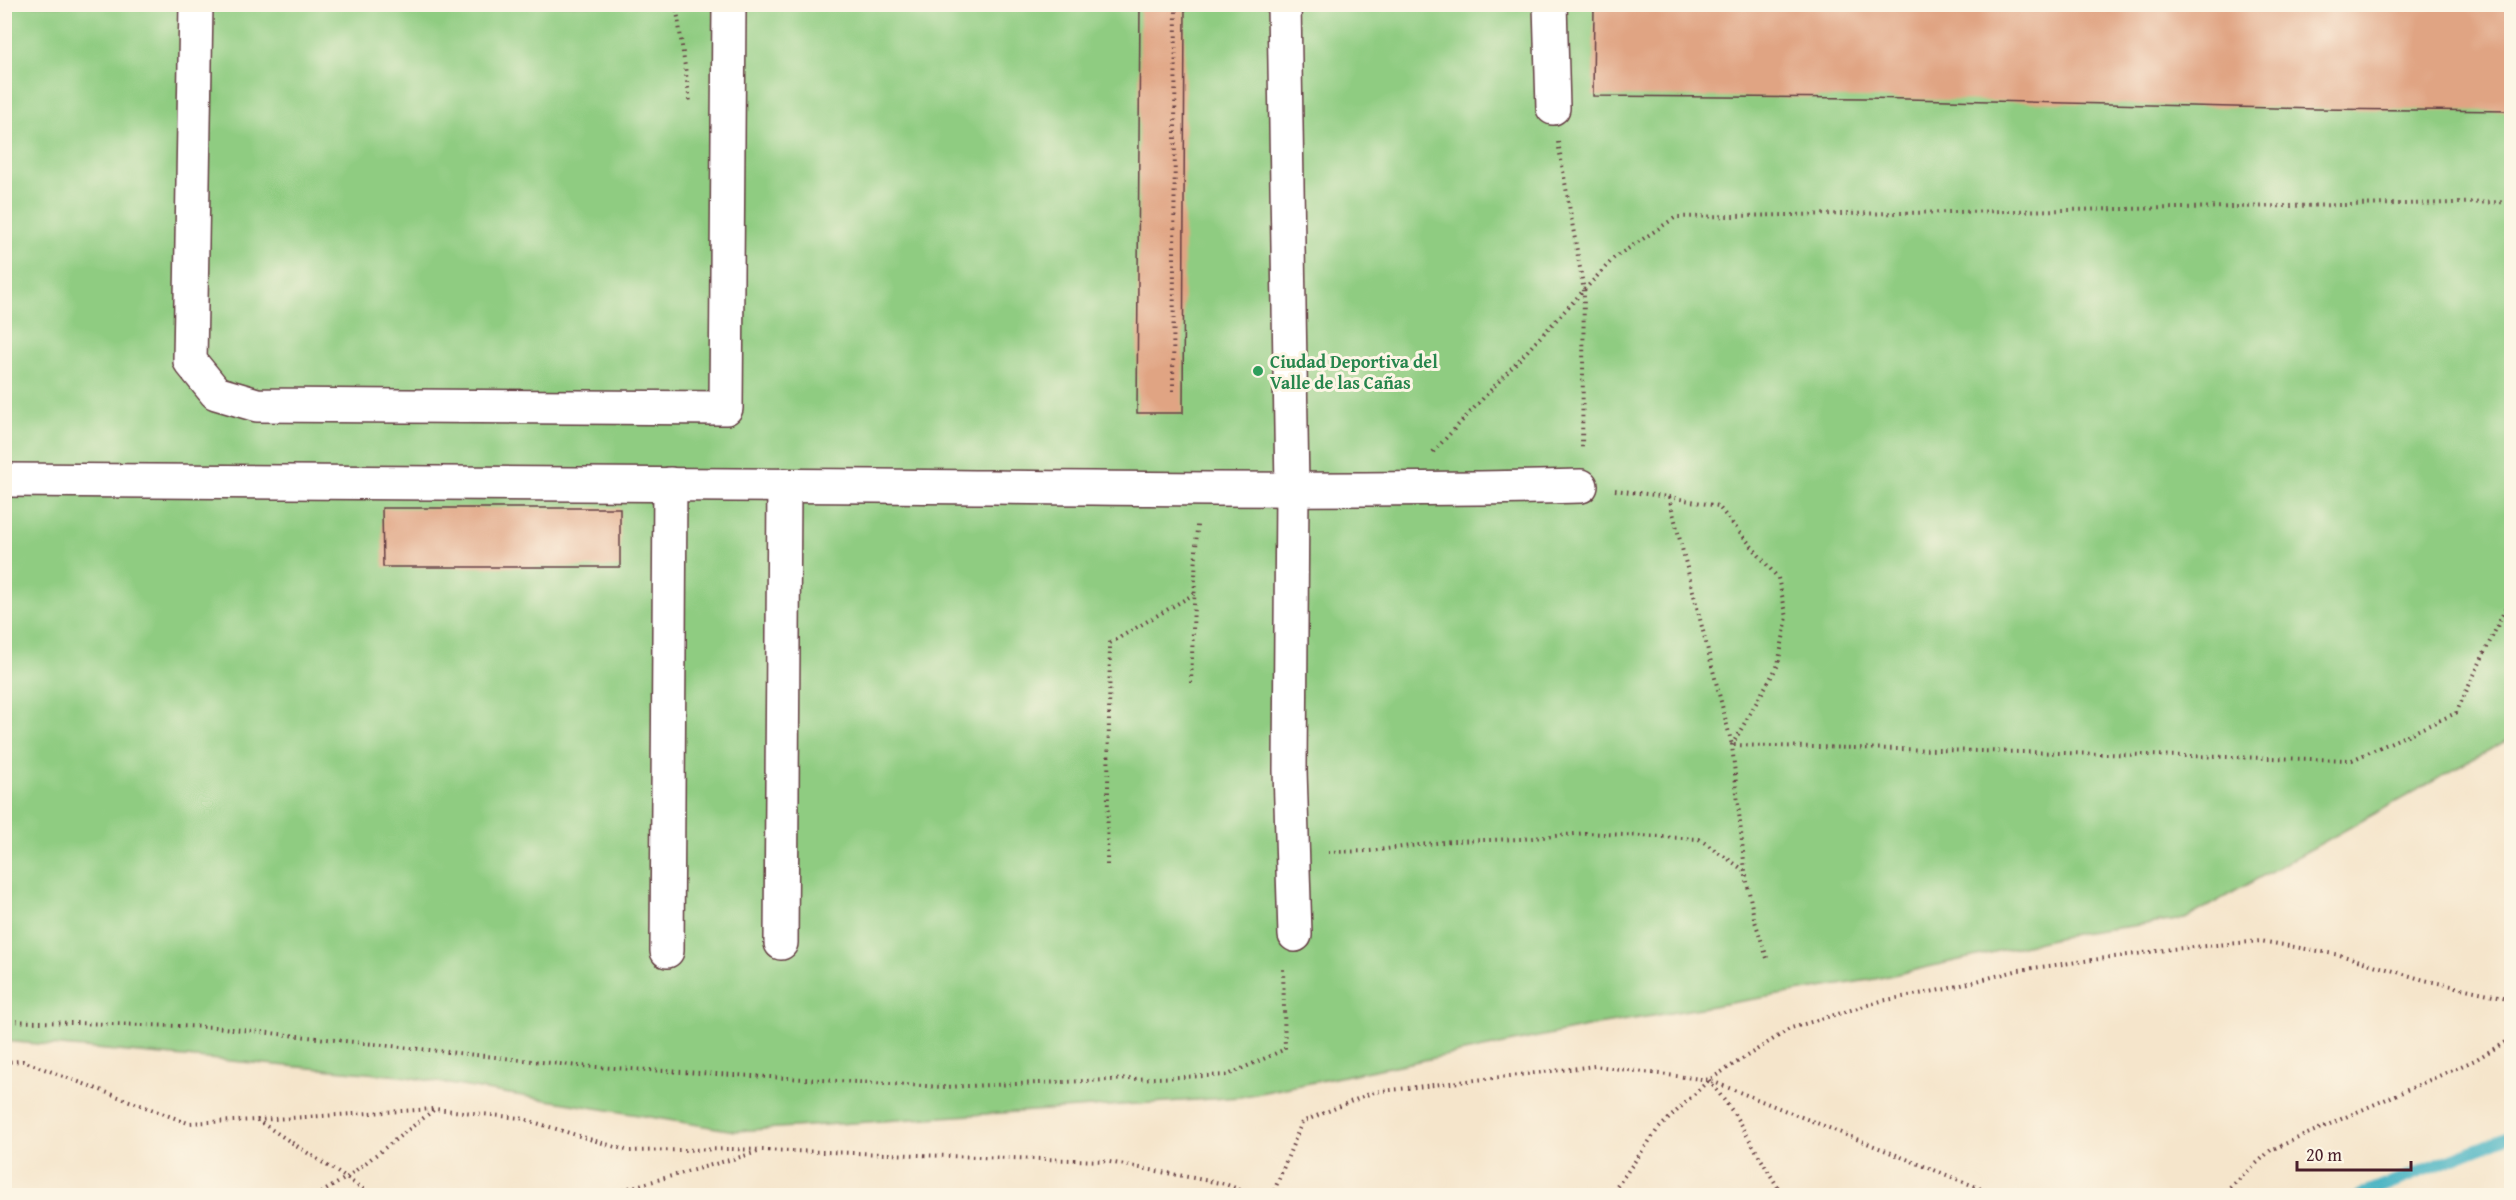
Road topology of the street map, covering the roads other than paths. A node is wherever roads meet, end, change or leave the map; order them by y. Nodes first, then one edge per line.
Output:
1 (196, 4) edge
2 (729, 4) edge
3 (1284, 4) edge
4 (1550, 4) edge
5 (1553, 108) road end
6 (4, 480) edge
7 (670, 484) junction
8 (784, 485) junction
9 (1581, 486) road end
10 (1292, 488) junction
11 (1295, 935) road end
12 (781, 944) dead end
13 (668, 951) dead end

1 - 2 street
3 - 10 street
4 - 5 street
6 - 7 street
7 - 8 street
7 - 13 street
8 - 10 street
8 - 12 street
9 - 10 street
10 - 11 street

